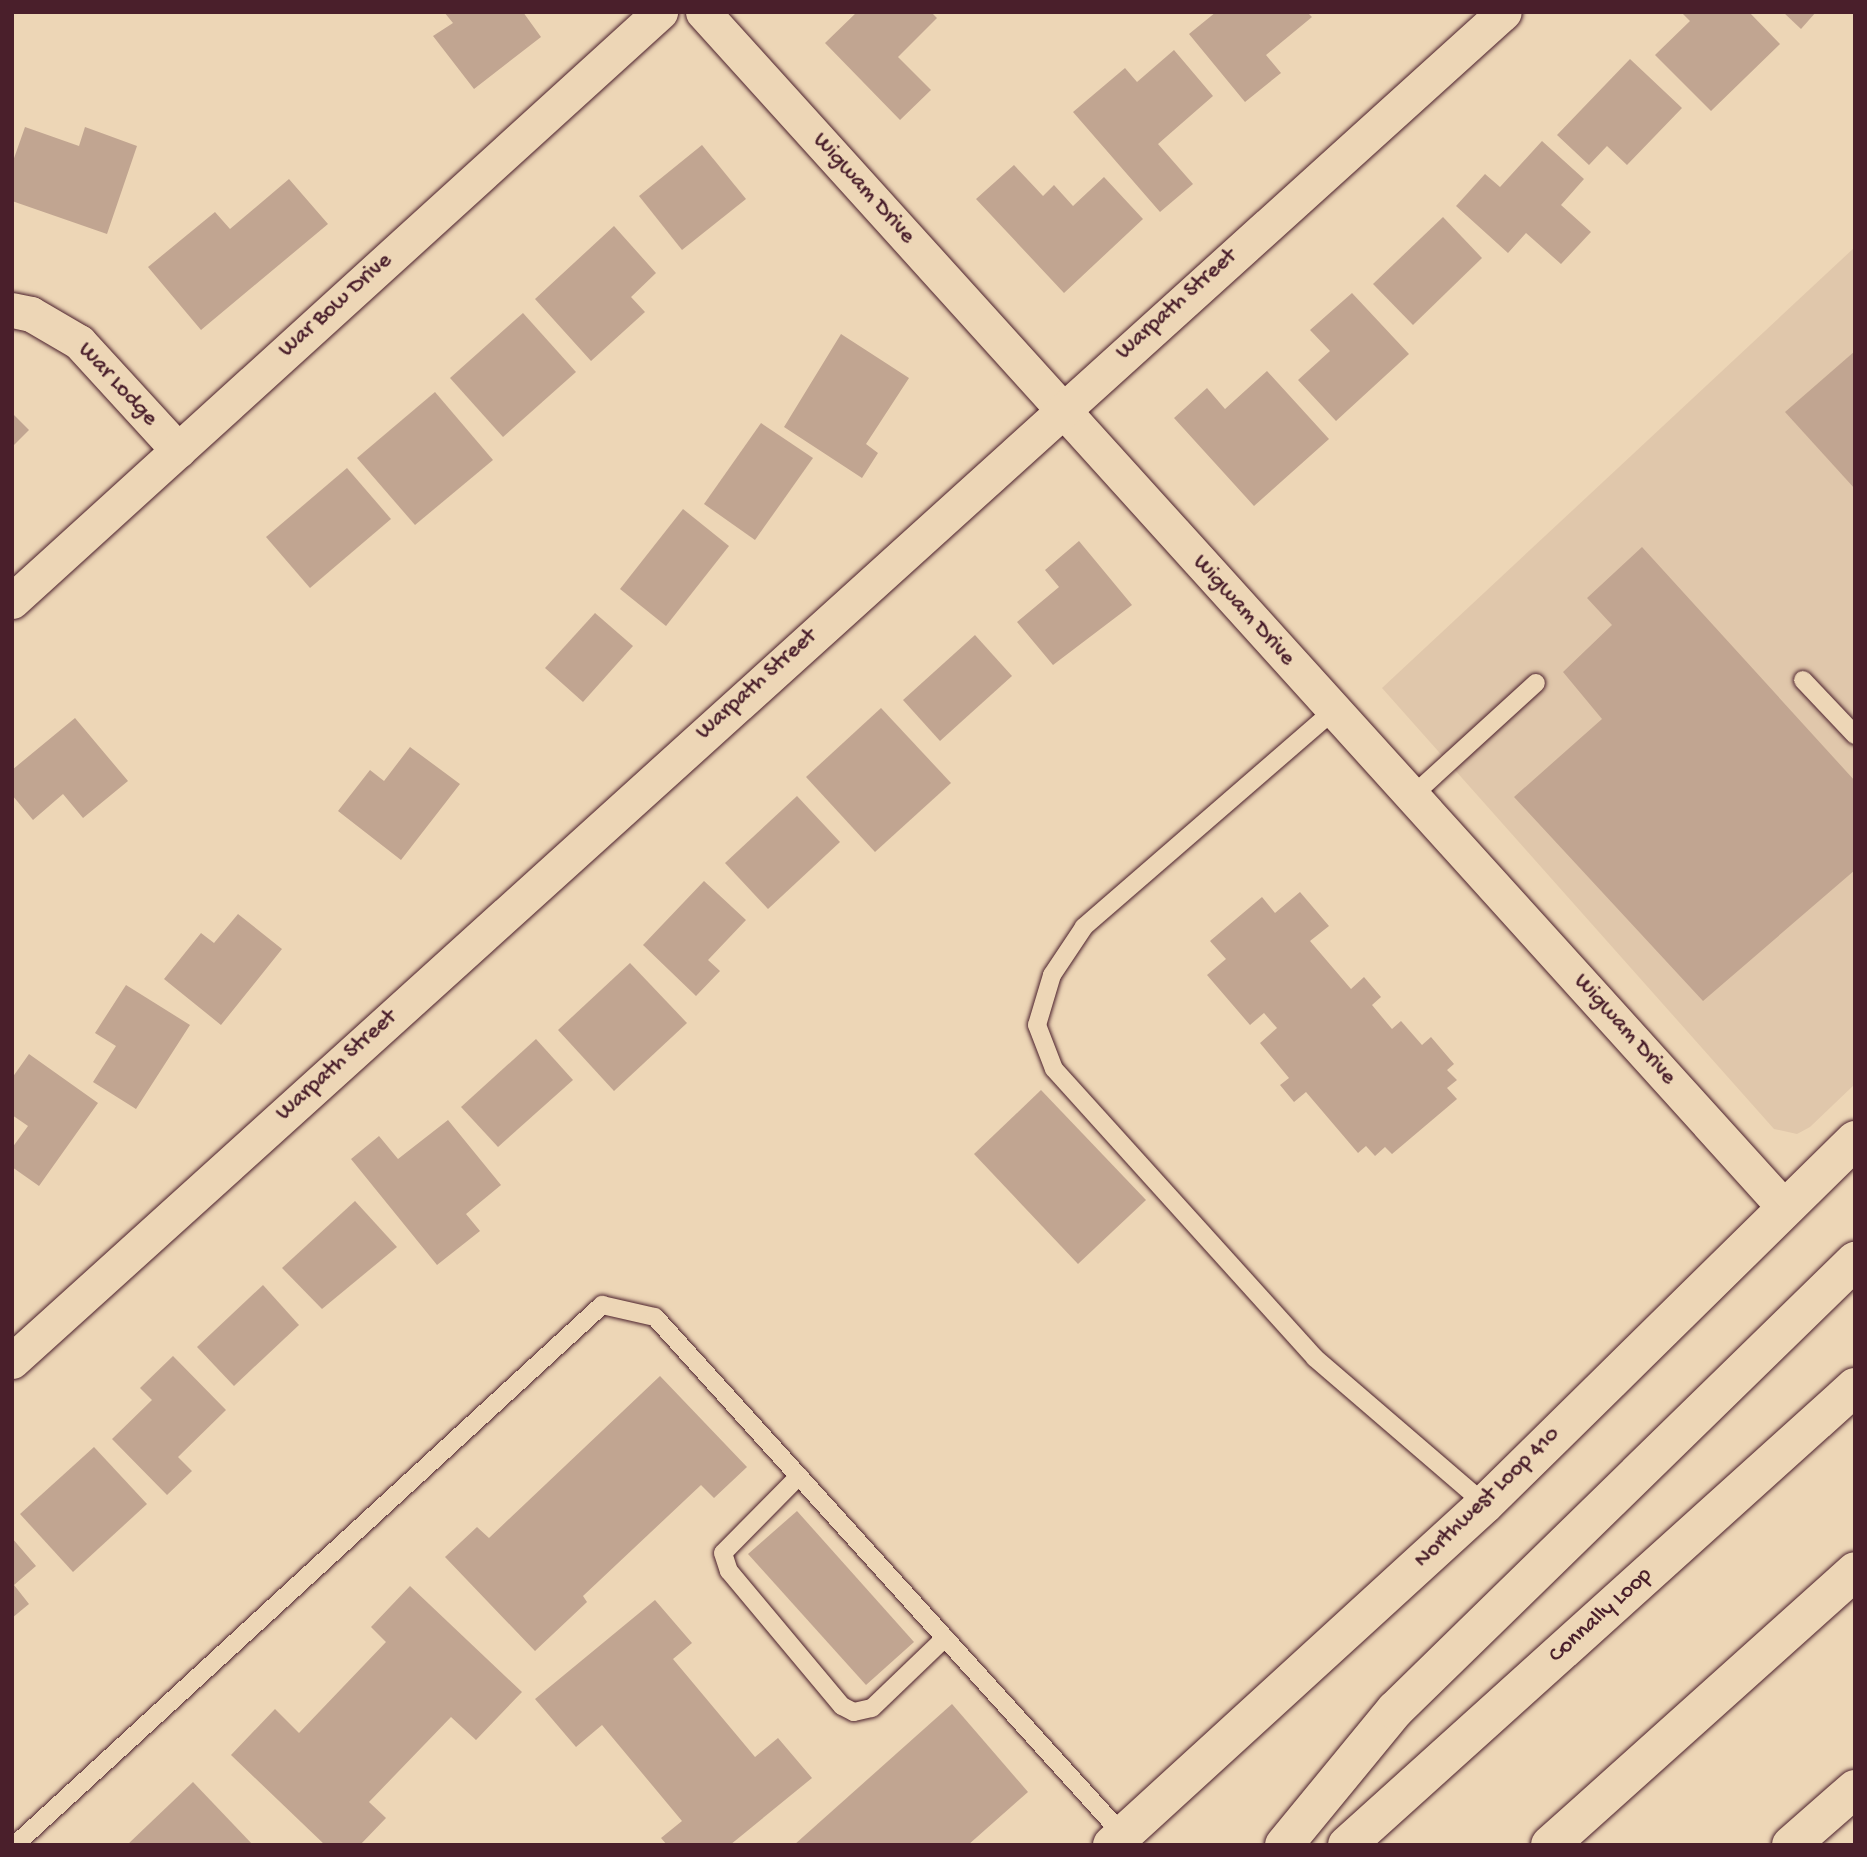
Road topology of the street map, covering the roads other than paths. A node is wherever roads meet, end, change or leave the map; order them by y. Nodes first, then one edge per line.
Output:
1 (660, 12) edge
2 (703, 12) edge
3 (1504, 12) edge
4 (12, 310) edge
5 (1061, 409) junction
6 (178, 450) junction
7 (12, 601) edge
8 (1803, 680) dead end
9 (1536, 683) dead end
10 (1334, 711) junction
11 (1855, 734) edge
12 (1411, 797) junction
13 (1855, 1140) edge
14 (1784, 1207) junction
15 (1855, 1261) edge
16 (12, 1361) edge
17 (1855, 1387) edge
18 (799, 1476) junction
19 (1485, 1504) junction
20 (1855, 1571) edge
21 (945, 1637) junction
22 (1855, 1789) edge
23 (1118, 1840) edge
24 (15, 1845) edge
25 (1284, 1845) edge
26 (1347, 1845) edge
27 (1550, 1845) edge
28 (1791, 1845) edge

1 - 6 street, War Bow Drive
2 - 5 street, Wigwam Drive
3 - 5 street, Warpath Street
4 - 6 street, War Lodge
5 - 10 street, Wigwam Drive
5 - 16 street, Warpath Street
6 - 7 street, War Bow Drive
8 - 11 lane
9 - 12 lane
10 - 12 street, Wigwam Drive
10 - 19 lane
12 - 14 street, Wigwam Drive
13 - 14 main road, Northwest Loop 410
14 - 19 main road, Northwest Loop 410
15 - 25 main road
17 - 26 main road, Connally Loop
18 - 21 lane
18 - 21 lane
18 - 24 lane
19 - 23 main road, Northwest Loop 410
20 - 27 main road
21 - 23 lane
22 - 28 main road

